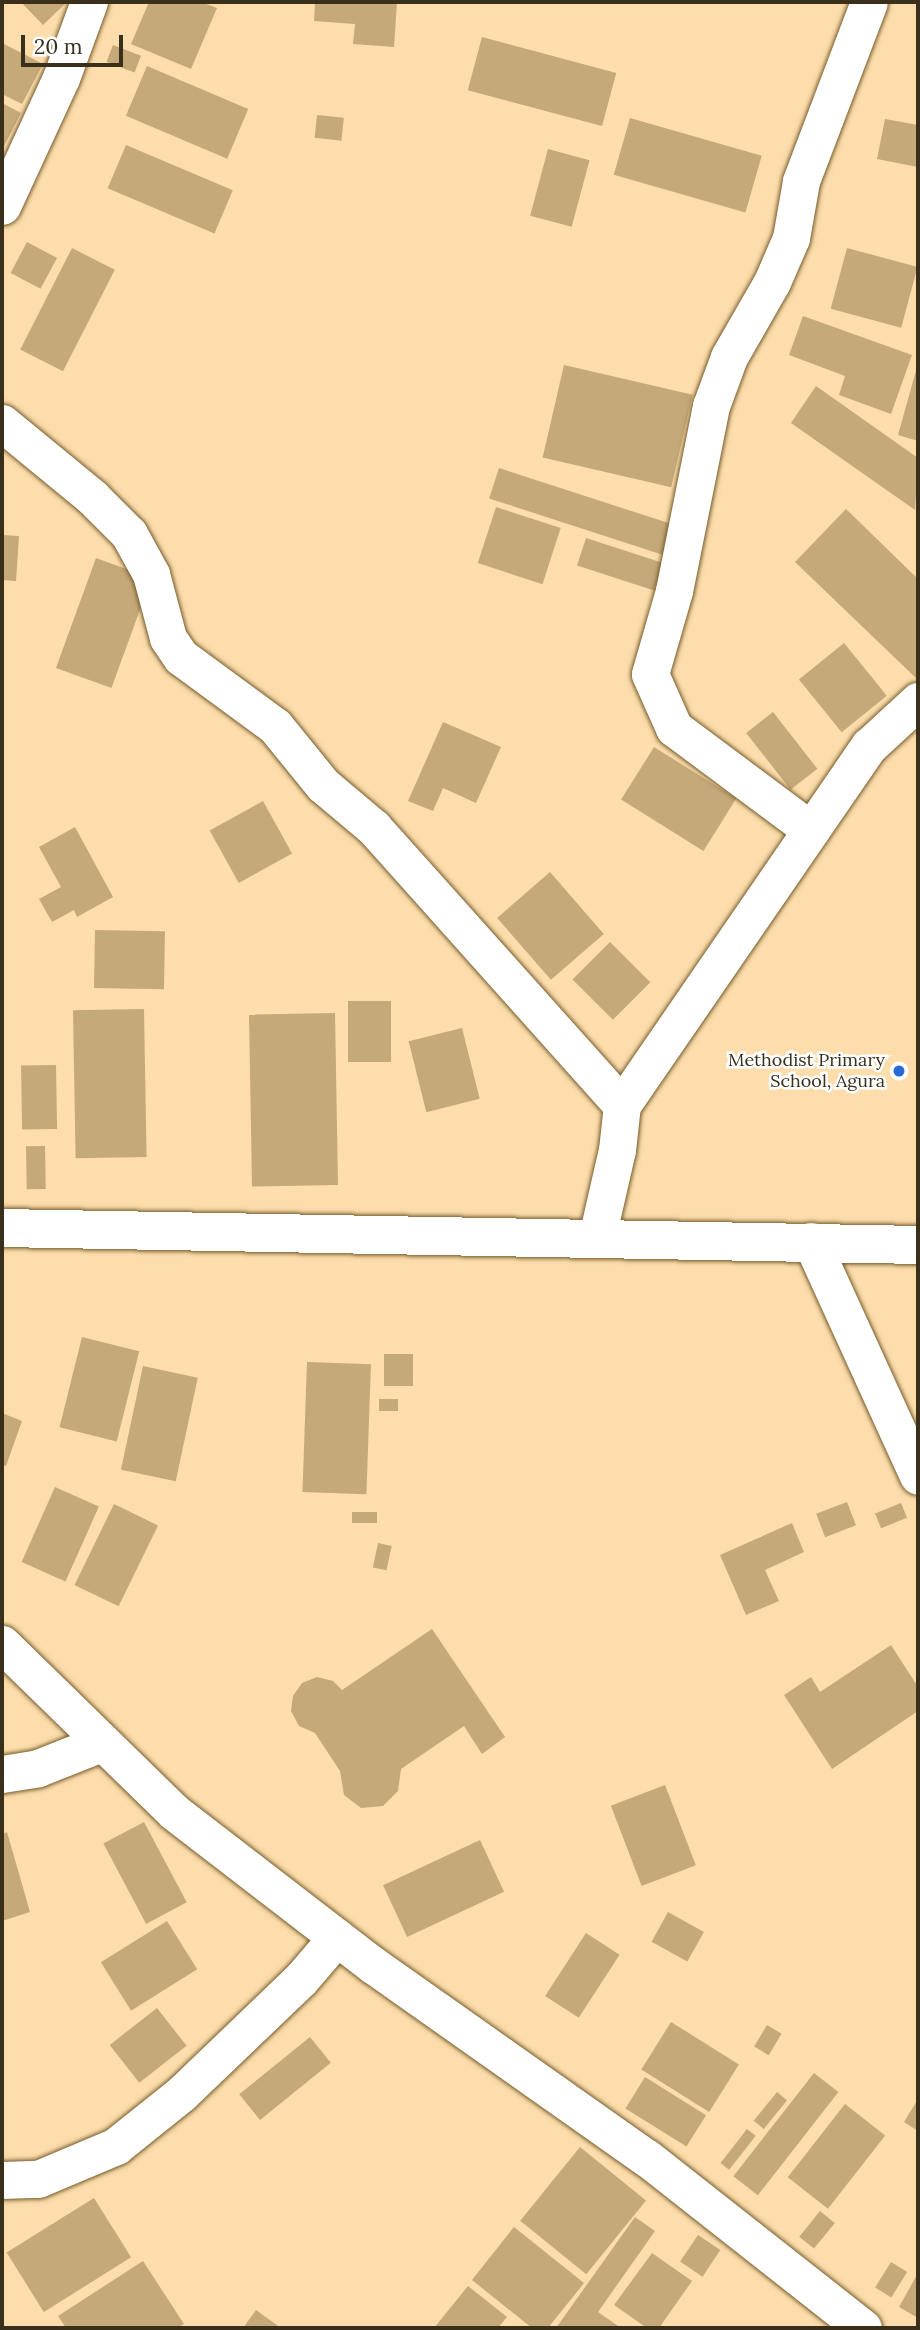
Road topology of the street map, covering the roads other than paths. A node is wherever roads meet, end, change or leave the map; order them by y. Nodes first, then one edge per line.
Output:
1 (89, 2) edge
2 (869, 2) edge
3 (2, 206) edge
4 (2, 424) edge
5 (918, 701) edge
6 (810, 830) junction
7 (622, 1105) junction
8 (2, 1228) edge
9 (597, 1237) junction
10 (811, 1241) junction
11 (918, 1245) edge
12 (918, 1476) edge
13 (2, 1644) edge
14 (101, 1743) junction
15 (2, 1774) edge
16 (337, 1937) junction
17 (2, 2179) edge
18 (863, 2328) edge

1 - 3 street
2 - 6 street
4 - 7 street
5 - 6 street
6 - 7 street
7 - 9 street
8 - 9 street
9 - 10 street
10 - 11 street
10 - 12 street
13 - 14 street
14 - 15 street
14 - 16 street
16 - 17 street
16 - 18 street

